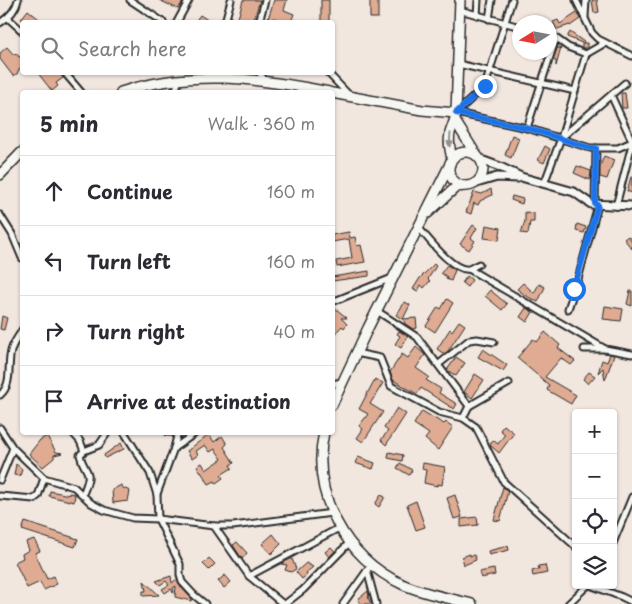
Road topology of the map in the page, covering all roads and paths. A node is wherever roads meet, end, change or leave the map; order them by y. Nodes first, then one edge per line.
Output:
1 (18, 0) edge
2 (130, 0) edge
3 (189, 0) edge
4 (231, 0) edge
5 (265, 0) edge
6 (460, 0) edge
7 (478, 0) edge
8 (492, 0) edge
9 (512, 0) edge
10 (576, 0) edge
11 (586, 0) edge
12 (460, 10) junction
13 (477, 15) junction
14 (585, 17) junction
15 (8, 18) junction
16 (489, 19) junction
17 (160, 20) edge
18 (178, 20) edge
19 (226, 20) edge
20 (260, 20) edge
21 (0, 23) edge
22 (505, 24) junction
23 (512, 25) edge
24 (20, 29) edge
25 (557, 39) edge
26 (604, 43) junction
27 (586, 54) junction
28 (632, 56) edge
29 (549, 60) edge
30 (458, 64) junction
31 (489, 71) junction
32 (67, 75) edge
33 (197, 75) edge
34 (261, 75) edge
35 (331, 75) edge
36 (179, 80) junction
37 (265, 82) junction
38 (541, 83) junction
39 (625, 83) dead end
40 (79, 90) edge
41 (130, 90) edge
42 (176, 90) edge
43 (316, 90) edge
44 (575, 91) junction
45 (335, 94) edge
46 (611, 95) junction
47 (351, 97) junction
48 (456, 117) junction
49 (527, 128) junction
50 (561, 138) junction
51 (632, 142) edge
52 (596, 148) junction
53 (20, 154) edge
54 (479, 158) junction
55 (451, 161) junction
56 (0, 175) edge
57 (521, 178) junction
58 (544, 184) junction
59 (471, 185) junction
60 (596, 205) junction
61 (616, 206) junction
62 (632, 206) edge
63 (0, 215) edge
64 (424, 216) junction
65 (418, 228) junction
66 (20, 253) edge
67 (479, 264) dead end
68 (469, 269) junction
69 (395, 277) junction
70 (335, 301) edge
71 (568, 309) dead end
72 (377, 311) junction
73 (20, 341) edge
74 (494, 342) dead end
75 (605, 348) junction
76 (584, 349) dead end
77 (356, 353) junction
78 (632, 354) edge
79 (440, 364) junction
80 (337, 383) edge
81 (509, 383) dead end
82 (0, 395) edge
83 (469, 406) junction
84 (463, 418) junction
85 (0, 428) edge
86 (75, 435) edge
87 (106, 435) edge
88 (128, 435) edge
89 (177, 435) edge
90 (194, 435) edge
91 (324, 435) edge
92 (13, 448) junction
93 (174, 448) junction
94 (84, 451) junction
95 (44, 478) junction
96 (0, 480) edge
97 (83, 494) junction
98 (157, 495) junction
99 (2, 496) edge
100 (632, 497) edge
101 (0, 503) edge
102 (332, 513) junction
103 (158, 519) junction
104 (214, 526) junction
105 (340, 528) junction
106 (617, 533) edge
107 (349, 543) junction
108 (573, 544) edge
109 (369, 568) junction
110 (249, 576) junction
111 (585, 589) edge
112 (601, 589) edge
113 (632, 602) edge
114 (206, 604) edge
115 (284, 604) edge
116 (343, 604) edge
117 (376, 604) edge
118 (472, 604) edge
119 (568, 604) edge

1 - 15 street
2 - 17 street
3 - 18 street
4 - 19 street
5 - 20 street
6 - 12 highway
7 - 13 street
8 - 16 street
9 - 22 street
10 - 14 street
11 - 14 street
12 - 13 street
12 - 30 highway
13 - 16 street
14 - 26 street
15 - 21 street
15 - 24 street
16 - 22 street
22 - 23 street
22 - 31 street
25 - 27 street
26 - 27 street
26 - 28 street
27 - 44 street
29 - 38 street
30 - 31 street
30 - 48 highway
31 - 38 street
31 - 48 street
32 - 40 street
33 - 36 highway
33 - 37 highway
34 - 37 street
35 - 47 street
36 - 41 highway
36 - 42 street
37 - 43 highway
38 - 44 street
38 - 49 street
39 - 46 street
44 - 50 street
45 - 47 highway
46 - 50 street
46 - 51 street
47 - 48 highway
48 - 49 street
48 - 54 highway
48 -> 55 highway
49 - 50 street
50 - 52 street
50 - 58 street
51 - 52 street
51 - 61 street
52 - 60 street
53 - 56 highway
54 - 55 highway
54 - 57 street
54 - 59 highway
55 - 59 highway
55 - 64 highway
57 - 58 street
57 - 59 street
58 - 60 street
59 - 64 highway
60 - 61 street
60 - 71 street
61 - 62 street
63 - 66 street
64 - 65 highway
65 - 68 street
65 - 69 highway
67 - 68 street
68 - 75 street
69 - 70 street
69 - 72 highway
72 - 77 highway
72 - 79 street
73 - 82 street
74 - 79 street
75 - 76 street
75 - 78 street
77 - 80 highway
77 - 84 street
79 - 83 street
81 - 83 street
83 - 84 street
84 - 108 street
85 - 92 street
86 - 94 street
87 - 94 street
88 - 98 street
89 - 93 street
90 - 93 street
91 - 102 highway
92 - 95 street
92 - 96 street
93 - 98 street
94 - 97 street
95 - 97 street
95 - 99 street
97 - 103 street
98 - 103 street
99 - 101 street
100 - 106 street
102 - 104 street
102 - 105 highway
103 - 104 street
103 - 114 street
104 - 110 street
105 - 107 highway
105 - 110 street
107 - 109 highway
107 - 115 street
109 - 116 street
109 - 117 street
109 - 118 highway
110 - 115 street
111 - 119 street
112 - 113 street

